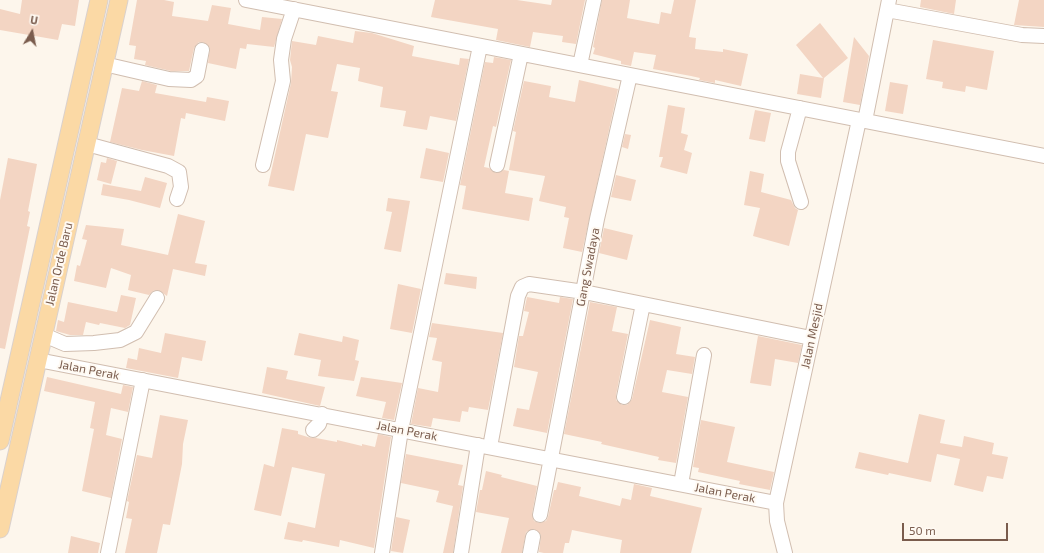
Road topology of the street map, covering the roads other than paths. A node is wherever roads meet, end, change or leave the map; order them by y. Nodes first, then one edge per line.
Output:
1 (99, 0) edge
2 (119, 0) edge
3 (246, 0) edge
4 (594, 0) edge
5 (888, 5) edge
6 (294, 9) junction
7 (1044, 36) edge
8 (480, 46) junction
9 (202, 50) dead end
10 (521, 54) junction
11 (104, 64) junction
12 (580, 65) junction
13 (630, 75) junction
14 (800, 108) junction
15 (862, 120) junction
16 (87, 144) junction
17 (1044, 156) edge
18 (263, 165) dead end
19 (497, 165) dead end
20 (58, 181) junction
21 (77, 186) junction
22 (176, 199) dead end
23 (801, 202) dead end
24 (584, 292) junction
25 (157, 298) dead end
26 (643, 304) junction
27 (44, 335) junction
28 (811, 338) junction
29 (704, 355) dead end
30 (38, 360) junction
31 (143, 380) junction
32 (624, 397) dead end
33 (322, 414) junction
34 (313, 430) dead end
35 (401, 430) junction
36 (0, 441) edge
37 (484, 446) junction
38 (551, 459) junction
39 (681, 484) junction
40 (776, 503) junction
41 (540, 515) dead end
42 (0, 529) edge
43 (533, 537) dead end
44 (108, 553) edge
45 (382, 553) edge
46 (461, 553) edge
47 (530, 553) edge
48 (785, 553) edge

1 - 20 main road, Jalan Orde Baru
2 - 11 main road, Jalan Orde Baru
3 - 6 street
4 - 12 street
5 - 7 street
5 - 15 street, Jalan Mesjid
6 - 8 street
6 - 18 street
8 - 10 street
8 - 35 street
9 - 11 street
10 - 12 street
10 - 19 street
11 - 16 main road, Jalan Orde Baru
12 - 13 street
13 - 14 street
13 - 24 street, Gang Swadaya
14 - 15 street
14 - 23 street
15 - 17 street
15 - 28 street, Jalan Mesjid
16 - 21 main road, Jalan Orde Baru
16 - 22 street
20 - 21 main road
20 - 36 main road, Jalan Orde Baru
21 - 27 main road, Jalan Orde Baru
24 - 26 street
24 - 37 street
24 - 38 street, Gang Swadaya
25 - 27 street
26 - 28 street
26 - 32 street
27 - 30 main road, Jalan Orde Baru
28 - 40 street, Jalan Mesjid
29 - 39 street
30 - 31 street, Jalan Perak
30 - 42 main road, Jalan Orde Baru
31 - 33 street, Jalan Perak
31 - 44 street
33 - 34 street
33 - 35 street, Jalan Perak
35 - 37 street, Jalan Perak
35 - 45 street
37 - 38 street, Jalan Perak
37 - 46 street
38 - 39 street, Jalan Perak
38 - 41 street, Gang Swadaya
39 - 40 street, Jalan Perak
40 - 48 street, Jalan Mesjid
43 - 47 street

